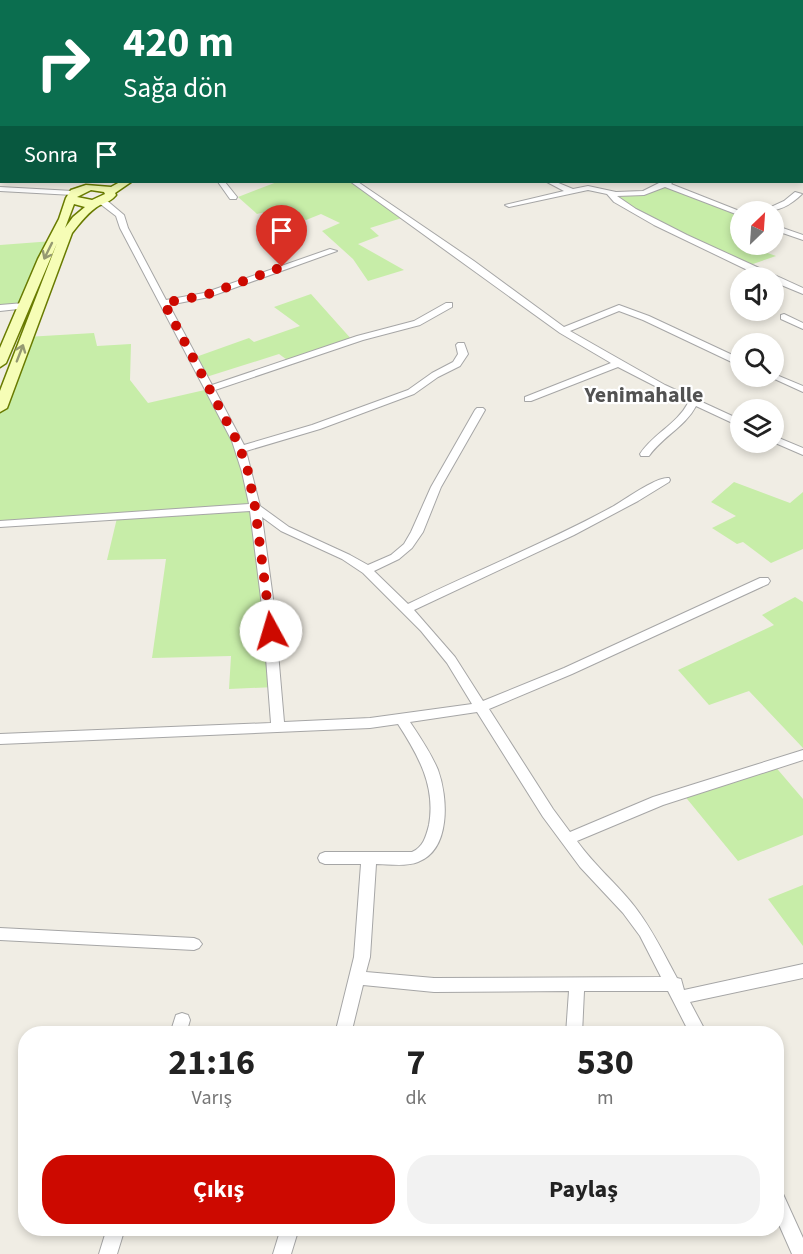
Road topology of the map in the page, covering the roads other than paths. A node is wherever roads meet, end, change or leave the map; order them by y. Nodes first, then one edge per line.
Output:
1 (120, 183) edge
2 (222, 183) edge
3 (355, 183) edge
4 (553, 183) edge
5 (667, 183) edge
6 (101, 186) edge
7 (0, 189) edge
8 (74, 191) edge
9 (571, 191) junction
10 (610, 193) junction
11 (798, 194) dead end
12 (233, 197) dead end
13 (99, 202) junction
14 (784, 204) edge
15 (509, 205) dead end
16 (730, 209) edge
17 (784, 231) edge
18 (803, 238) edge
19 (333, 251) dead end
20 (750, 267) edge
21 (784, 283) edge
22 (803, 291) edge
23 (164, 303) junction
24 (449, 305) dead end
25 (24, 306) junction
26 (0, 308) edge
27 (784, 317) dead end
28 (801, 324) edge
29 (563, 331) junction
30 (460, 345) dead end
31 (730, 358) edge
32 (0, 363) edge
33 (618, 364) junction
34 (784, 381) edge
35 (209, 389) junction
36 (803, 389) edge
37 (528, 399) dead end
38 (693, 402) junction
39 (0, 408) edge
40 (480, 410) dead end
41 (730, 419) edge
42 (784, 443) edge
43 (240, 449) junction
44 (803, 452) edge
45 (645, 454) dead end
46 (665, 480) dead end
47 (255, 507) junction
48 (0, 524) edge
49 (368, 570) junction
50 (765, 580) dead end
51 (407, 609) junction
52 (481, 707) junction
53 (402, 720) junction
54 (278, 727) junction
55 (0, 739) edge
56 (803, 755) edge
57 (567, 839) junction
58 (326, 858) dead end
59 (369, 858) junction
60 (0, 934) edge
61 (194, 944) dead end
62 (803, 971) edge
63 (358, 978) junction
64 (577, 985) junction
65 (678, 991) junction
66 (345, 1026) edge
67 (574, 1026) edge
68 (695, 1026) edge
69 (784, 1216) edge
70 (114, 1236) edge
71 (288, 1236) edge
72 (108, 1254) edge
73 (282, 1254) edge
74 (801, 1254) edge

1 - 6 main road
2 - 12 street
3 - 29 street
4 - 9 street
5 - 10 street
5 - 16 street
6 - 8 main road
6 - 13 main road
7 - 8 street
8 - 13 main road
8 -> 25 main road
9 - 10 street
9 - 15 street
10 - 20 street
11 - 14 street
13 - 23 street
39 -> 13 main road
17 - 18 street
19 - 23 street
21 - 22 street
23 - 35 street
24 - 35 street
25 - 26 street
25 - 32 main road
27 - 28 street
29 - 31 street
29 - 33 street
30 - 43 street
33 - 37 street
33 - 38 street
34 - 36 street
35 - 43 street
38 - 41 street
38 - 45 street
40 - 49 street
42 - 44 street
43 - 47 street
46 - 51 street
47 - 48 street
47 - 49 street
47 - 54 street
49 - 51 street
50 - 52 street
51 - 52 street
52 - 53 street
52 - 57 street
53 - 54 street
53 - 59 street
54 - 55 street
56 - 57 street
57 - 65 street
58 - 59 street
59 - 63 street
60 - 61 street
62 - 65 street
63 - 64 street
63 - 66 street
64 - 65 street
64 - 67 street
65 - 68 street
69 - 74 street
70 - 72 street
71 - 73 street

